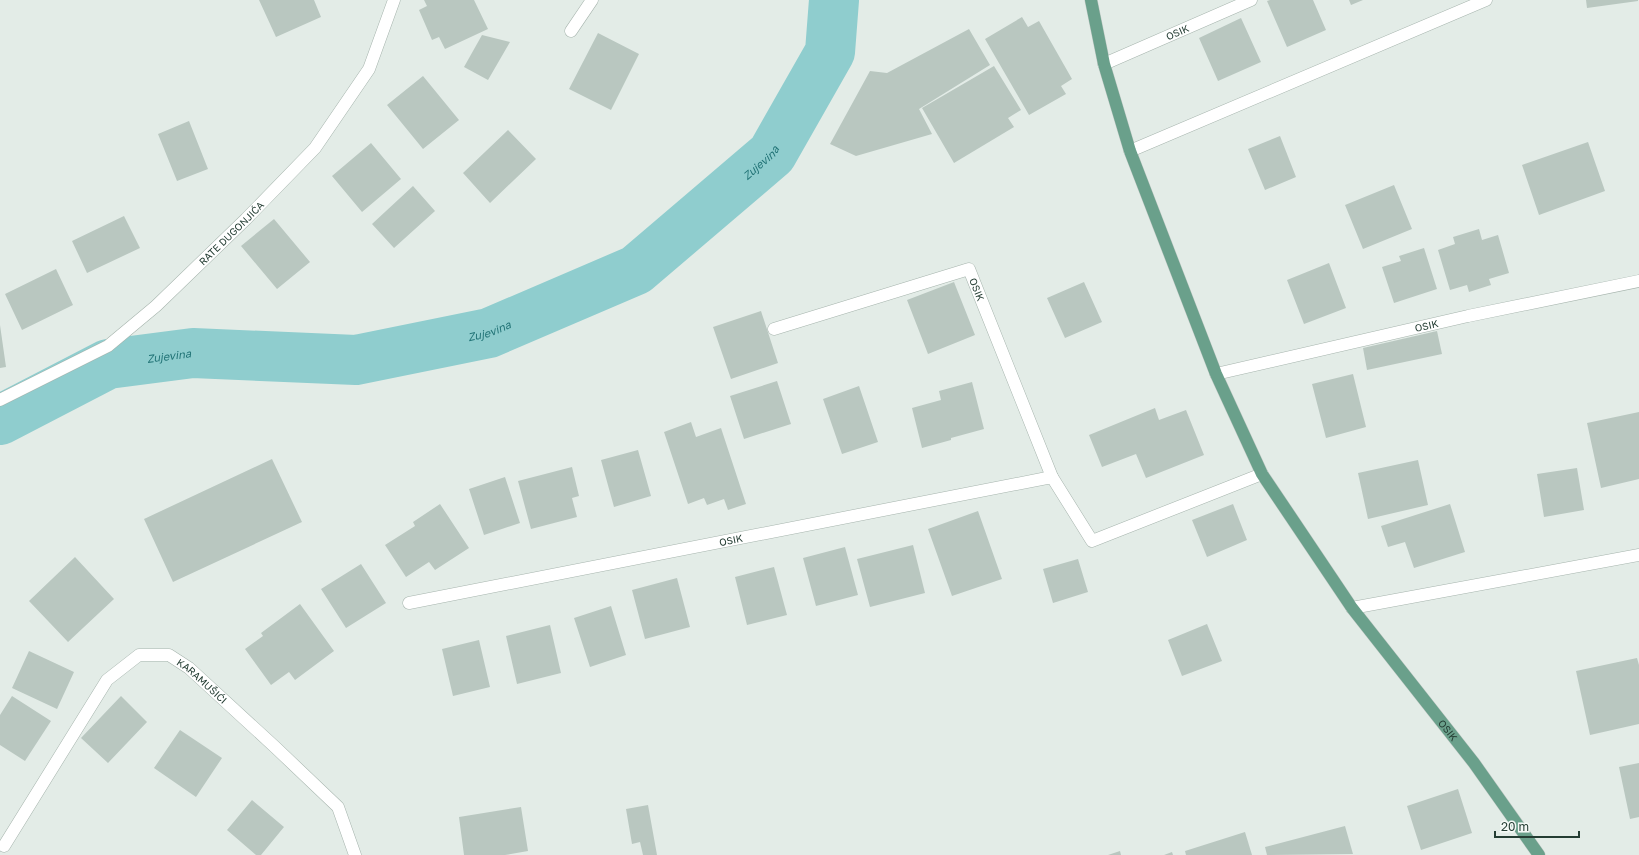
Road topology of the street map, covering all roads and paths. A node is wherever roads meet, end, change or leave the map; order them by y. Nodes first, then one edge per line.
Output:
1 (394, 0) edge
2 (592, 0) edge
3 (1090, 0) edge
4 (1251, 0) edge
5 (1486, 0) edge
6 (571, 31) dead end
7 (1104, 64) junction
8 (1130, 151) junction
9 (1639, 281) edge
10 (774, 329) dead end
11 (1216, 374) junction
12 (0, 400) edge
13 (1262, 474) junction
14 (1052, 477) junction
15 (1639, 555) edge
16 (409, 602) dead end
17 (1352, 608) junction
18 (4, 846) dead end
19 (355, 855) edge
20 (1539, 855) edge

1 - 12 street, RATE DUGONJIĆA
2 - 6 street
3 - 7 main road, OSIK
4 - 7 street, OSIK
5 - 8 street
7 - 8 main road, OSIK
8 - 11 main road, OSIK
9 - 11 street, OSIK
10 - 14 street, OSIK
11 - 13 main road, OSIK
13 - 14 street, OSIK
13 - 17 main road, OSIK
14 - 16 street, OSIK
15 - 17 street
17 - 20 main road, OSIK
18 - 19 street, KARAMUŠIĆI

